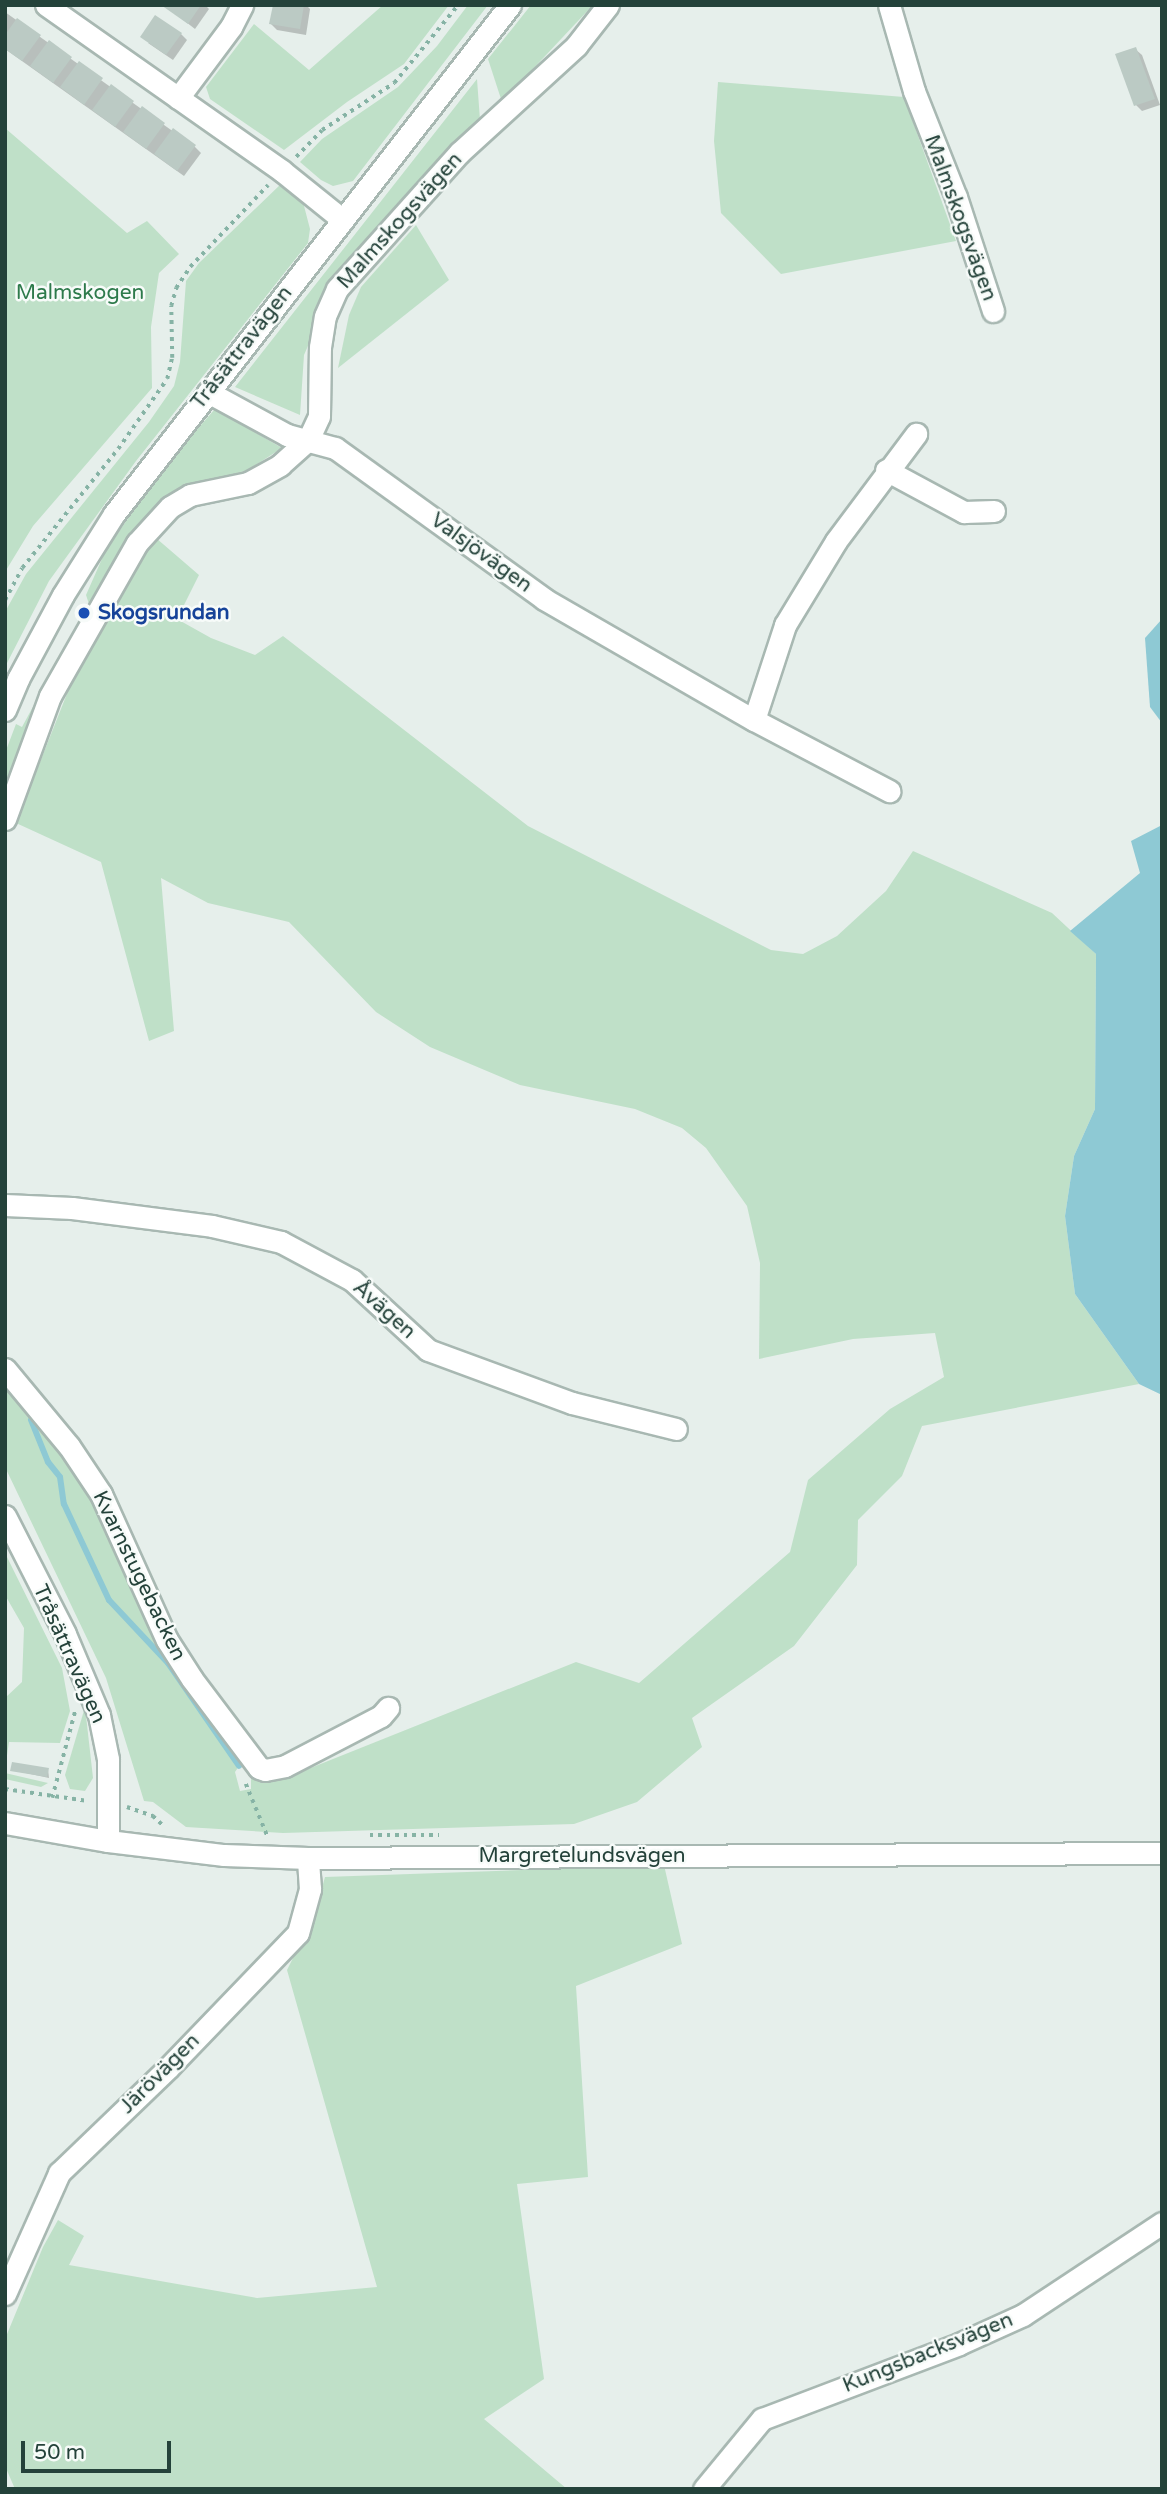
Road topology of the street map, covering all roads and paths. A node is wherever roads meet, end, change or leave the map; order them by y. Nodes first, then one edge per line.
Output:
1 (46, 5) edge
2 (242, 5) edge
3 (458, 5) edge
4 (510, 5) edge
5 (608, 5) edge
6 (889, 5) edge
7 (178, 98) junction
8 (282, 171) junction
9 (343, 220) junction
10 (993, 311) dead end
11 (208, 392) junction
12 (916, 434) dead end
13 (308, 440) junction
14 (886, 470) junction
15 (994, 511) dead end
16 (5, 600) edge
17 (5, 710) edge
18 (754, 720) junction
19 (889, 792) dead end
20 (5, 819) edge
21 (5, 1205) edge
22 (5, 1369) edge
23 (676, 1429) dead end
24 (5, 1516) edge
25 (78, 1701) dead end
26 (388, 1708) dead end
27 (253, 1762) junction
28 (5, 1789) edge
29 (52, 1798) junction
30 (110, 1803) junction
31 (5, 1823) edge
32 (171, 1829) dead end
33 (363, 1835) dead end
34 (450, 1835) dead end
35 (108, 1841) junction
36 (257, 1841) dead end
37 (1162, 1853) edge
38 (308, 1858) junction
39 (1162, 2224) edge
40 (5, 2294) edge
41 (704, 2489) edge

1 - 7 street
2 - 7 street
3 - 8 path
4 - 9 street, Tråsättravägen
5 - 13 street, Malmskogsvägen
6 - 10 street, Malmskogsvägen
7 - 8 street
8 - 9 street
8 - 16 path
9 - 11 street, Tråsättravägen
11 - 13 street, Valsjövägen
11 - 17 street, Tråsättravägen
12 - 14 street
13 - 18 street, Valsjövägen
13 - 20 street, Malmskogsvägen
14 - 15 street
14 - 18 street
18 - 19 street, Valsjövägen
21 - 23 street, Åvägen
22 - 27 street, Kvarnstugebacken
24 - 30 street, Tråsättravägen
25 - 29 path
26 - 27 street
27 - 36 path
28 - 29 path
29 - 30 path
30 - 32 path
30 - 35 street, Tråsättravägen
31 - 35 street, Margretelundsvägen
33 - 34 path
35 - 38 street, Margretelundsvägen
37 - 38 street, Margretelundsvägen
38 - 40 street, Järövägen
39 - 41 street, Kungsbacksvägen

